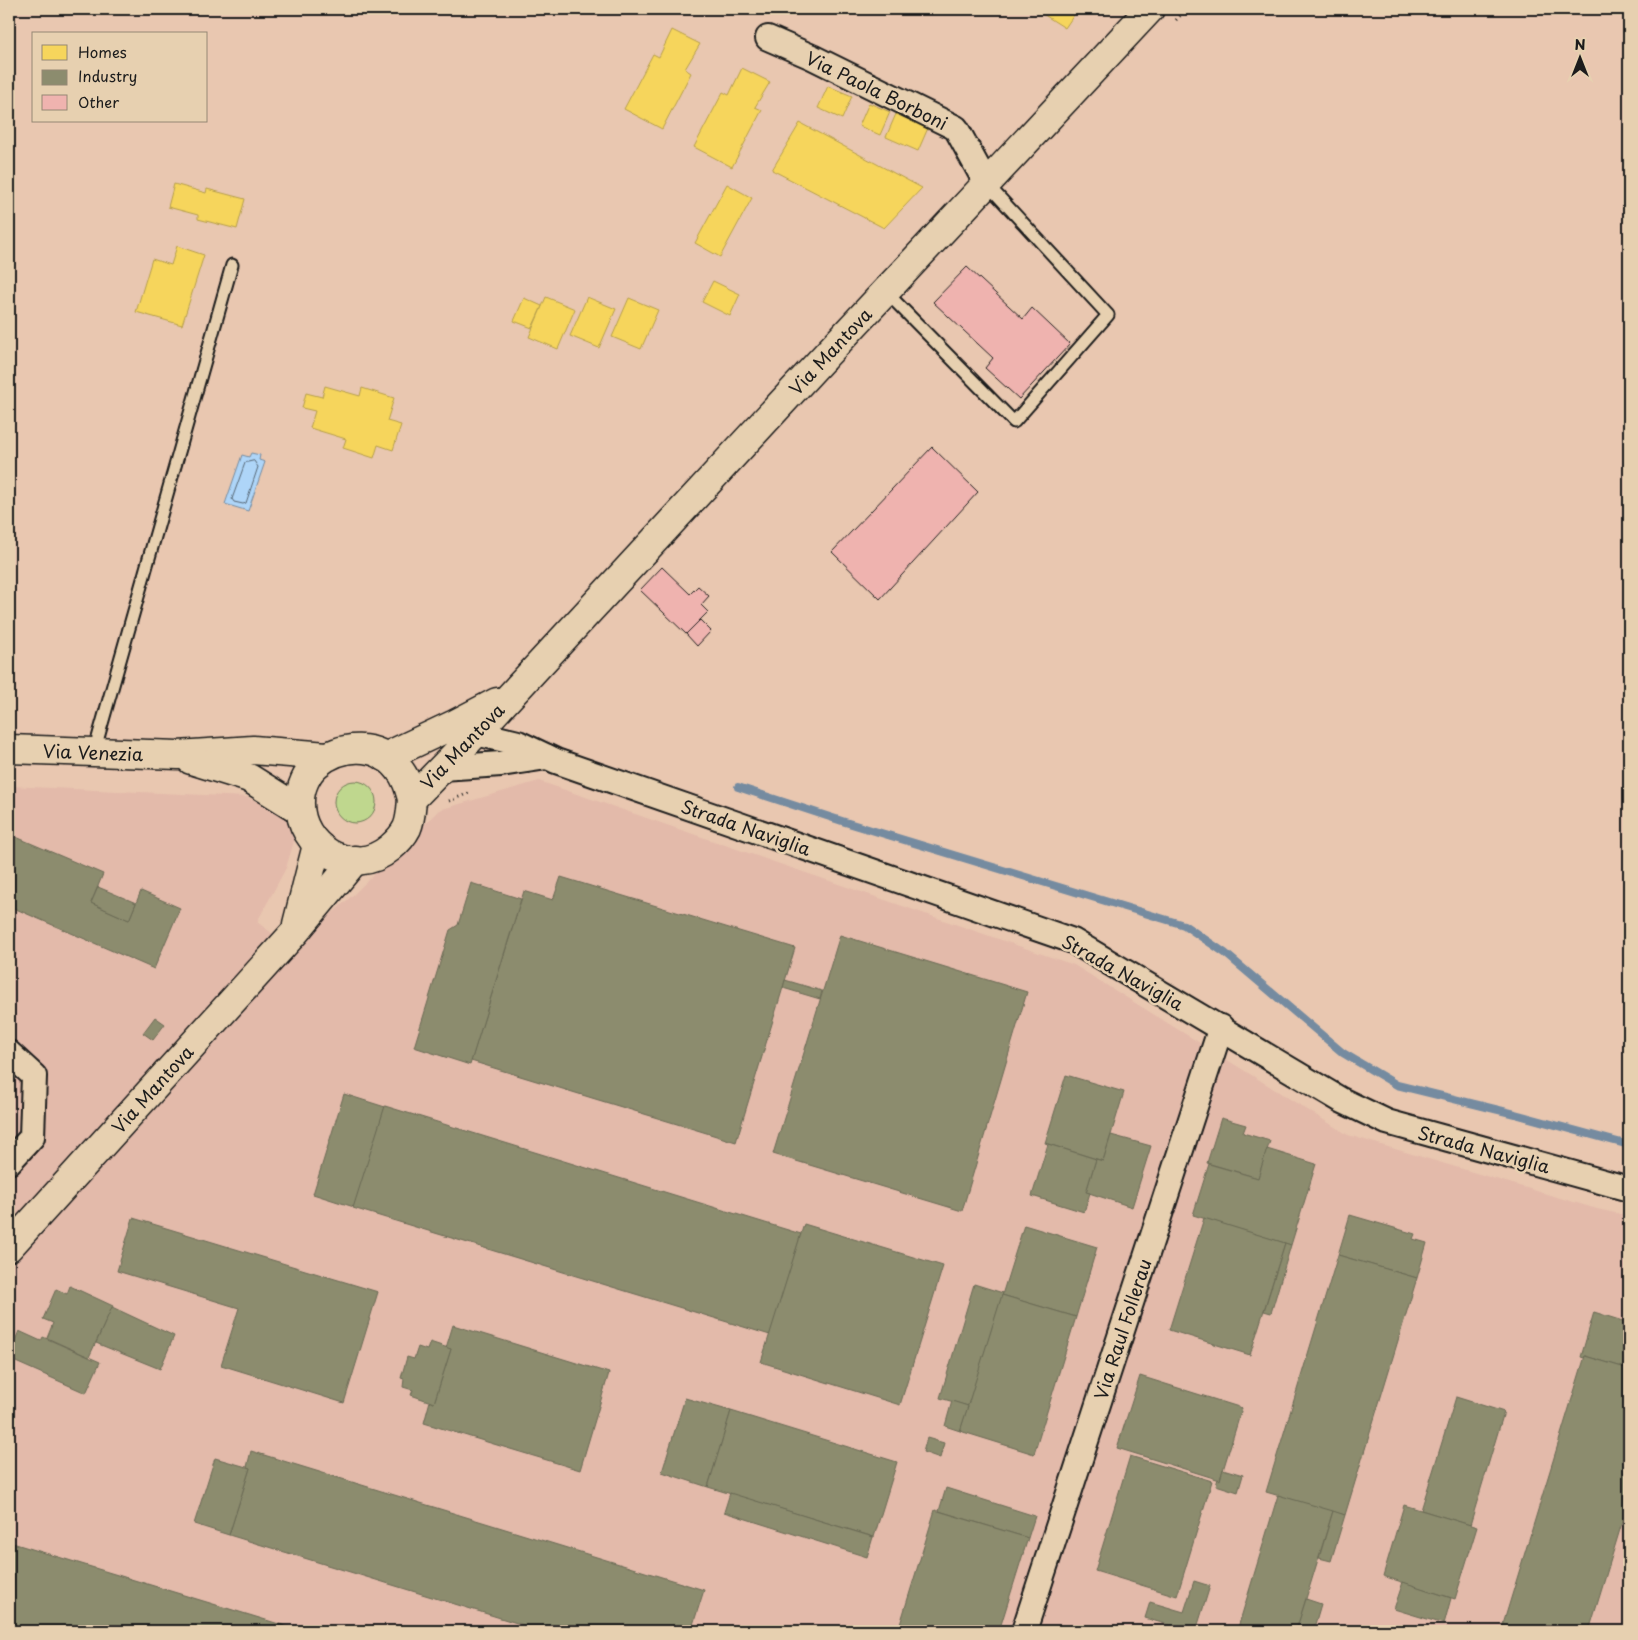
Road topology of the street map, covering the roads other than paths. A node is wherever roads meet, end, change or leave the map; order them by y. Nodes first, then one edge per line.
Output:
1 (1150, 9) edge
2 (768, 38) dead end
3 (986, 183) junction
4 (232, 265) dead end
5 (885, 291) junction
6 (511, 694) junction
7 (476, 733) junction
8 (9, 749) edge
9 (94, 752) junction
10 (178, 755) junction
11 (389, 755) junction
12 (327, 756) junction
13 (547, 757) junction
14 (442, 768) junction
15 (412, 799) junction
16 (300, 810) junction
17 (317, 845) junction
18 (355, 860) junction
19 (296, 930) junction
20 (1221, 1027) junction
21 (9, 1054) edge
22 (9, 1162) edge
23 (1629, 1189) edge
24 (9, 1247) edge
25 (1024, 1631) edge

1 - 3 main road, Via Mantova
2 - 3 street, Via Paola Borboni
3 - 5 main road, Via Mantova
3 - 5 lane
4 - 9 lane
5 - 6 main road, Via Mantova
6 - 7 main road, Via Mantova
6 - 11 main road, Via Mantova
7 - 11 street, Strada Naviglia
7 - 13 street, Strada Naviglia
7 - 14 main road, Via Mantova
8 - 9 main road, Via Venezia
9 - 10 main road, Via Venezia
10 - 12 main road, Via Venezia
10 - 16 main road, Via Venezia
11 - 12 main road, Via Mantova
11 - 15 main road, Via Mantova
12 - 16 main road, Via Mantova
13 - 14 street, Strada Naviglia
13 - 20 street, Strada Naviglia
14 - 15 main road, Via Mantova
15 - 18 main road, Via Mantova
16 - 17 main road, Via Mantova
17 - 18 main road, Via Mantova
17 - 19 main road, Via Mantova
18 - 19 main road, Via Mantova
19 - 24 main road, Via Mantova
20 - 23 street, Strada Naviglia
20 - 25 street, Via Raul Follerau
21 - 22 street

